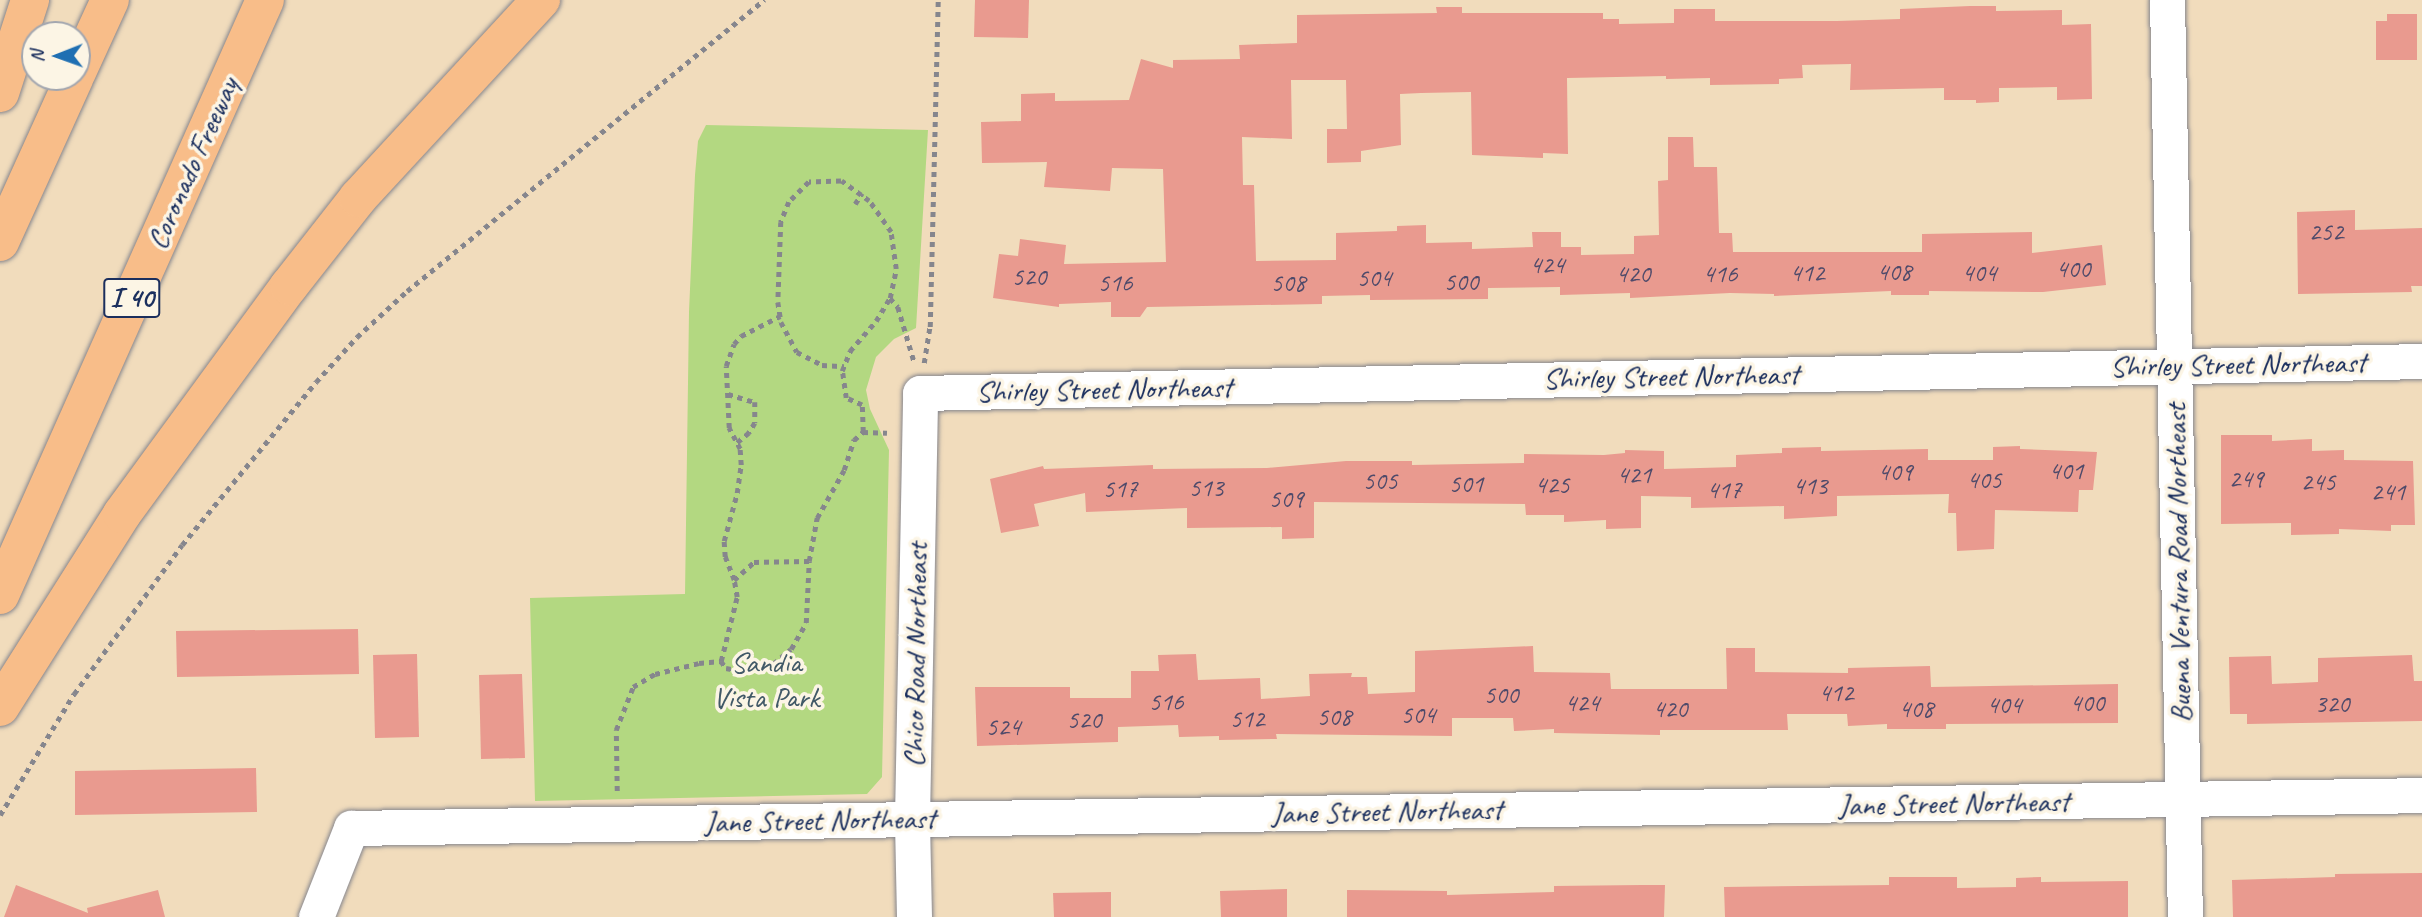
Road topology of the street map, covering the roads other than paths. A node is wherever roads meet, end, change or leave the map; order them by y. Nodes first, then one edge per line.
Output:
1 (30, 0) edge
2 (110, 0) edge
3 (265, 0) edge
4 (541, 0) edge
5 (2167, 0) edge
6 (91, 42) edge
7 (69, 91) edge
8 (0, 93) edge
9 (0, 242) edge
10 (2422, 361) edge
11 (2173, 365) junction
12 (920, 393) joint
13 (0, 595) edge
14 (0, 707) edge
15 (2422, 795) edge
16 (2183, 799) junction
17 (912, 818) junction
18 (316, 917) edge
19 (914, 917) edge
20 (2185, 917) edge

1 - 8 highway
2 - 6 highway
3 - 13 highway, Coronado Freeway / I 40
4 - 14 highway
5 - 11 street, Buena Ventura Road Northeast
7 - 9 highway
10 - 11 street, Shirley Street Northeast
11 - 12 street, Shirley Street Northeast
11 - 16 street, Buena Ventura Road Northeast
12 - 17 street, Chico Road Northeast
15 - 16 street, Jane Street Northeast
16 - 17 street, Jane Street Northeast
16 - 20 street, Buena Ventura Road Northeast
17 - 18 street, Jane Street Northeast
17 - 19 street, Chico Road Northeast

